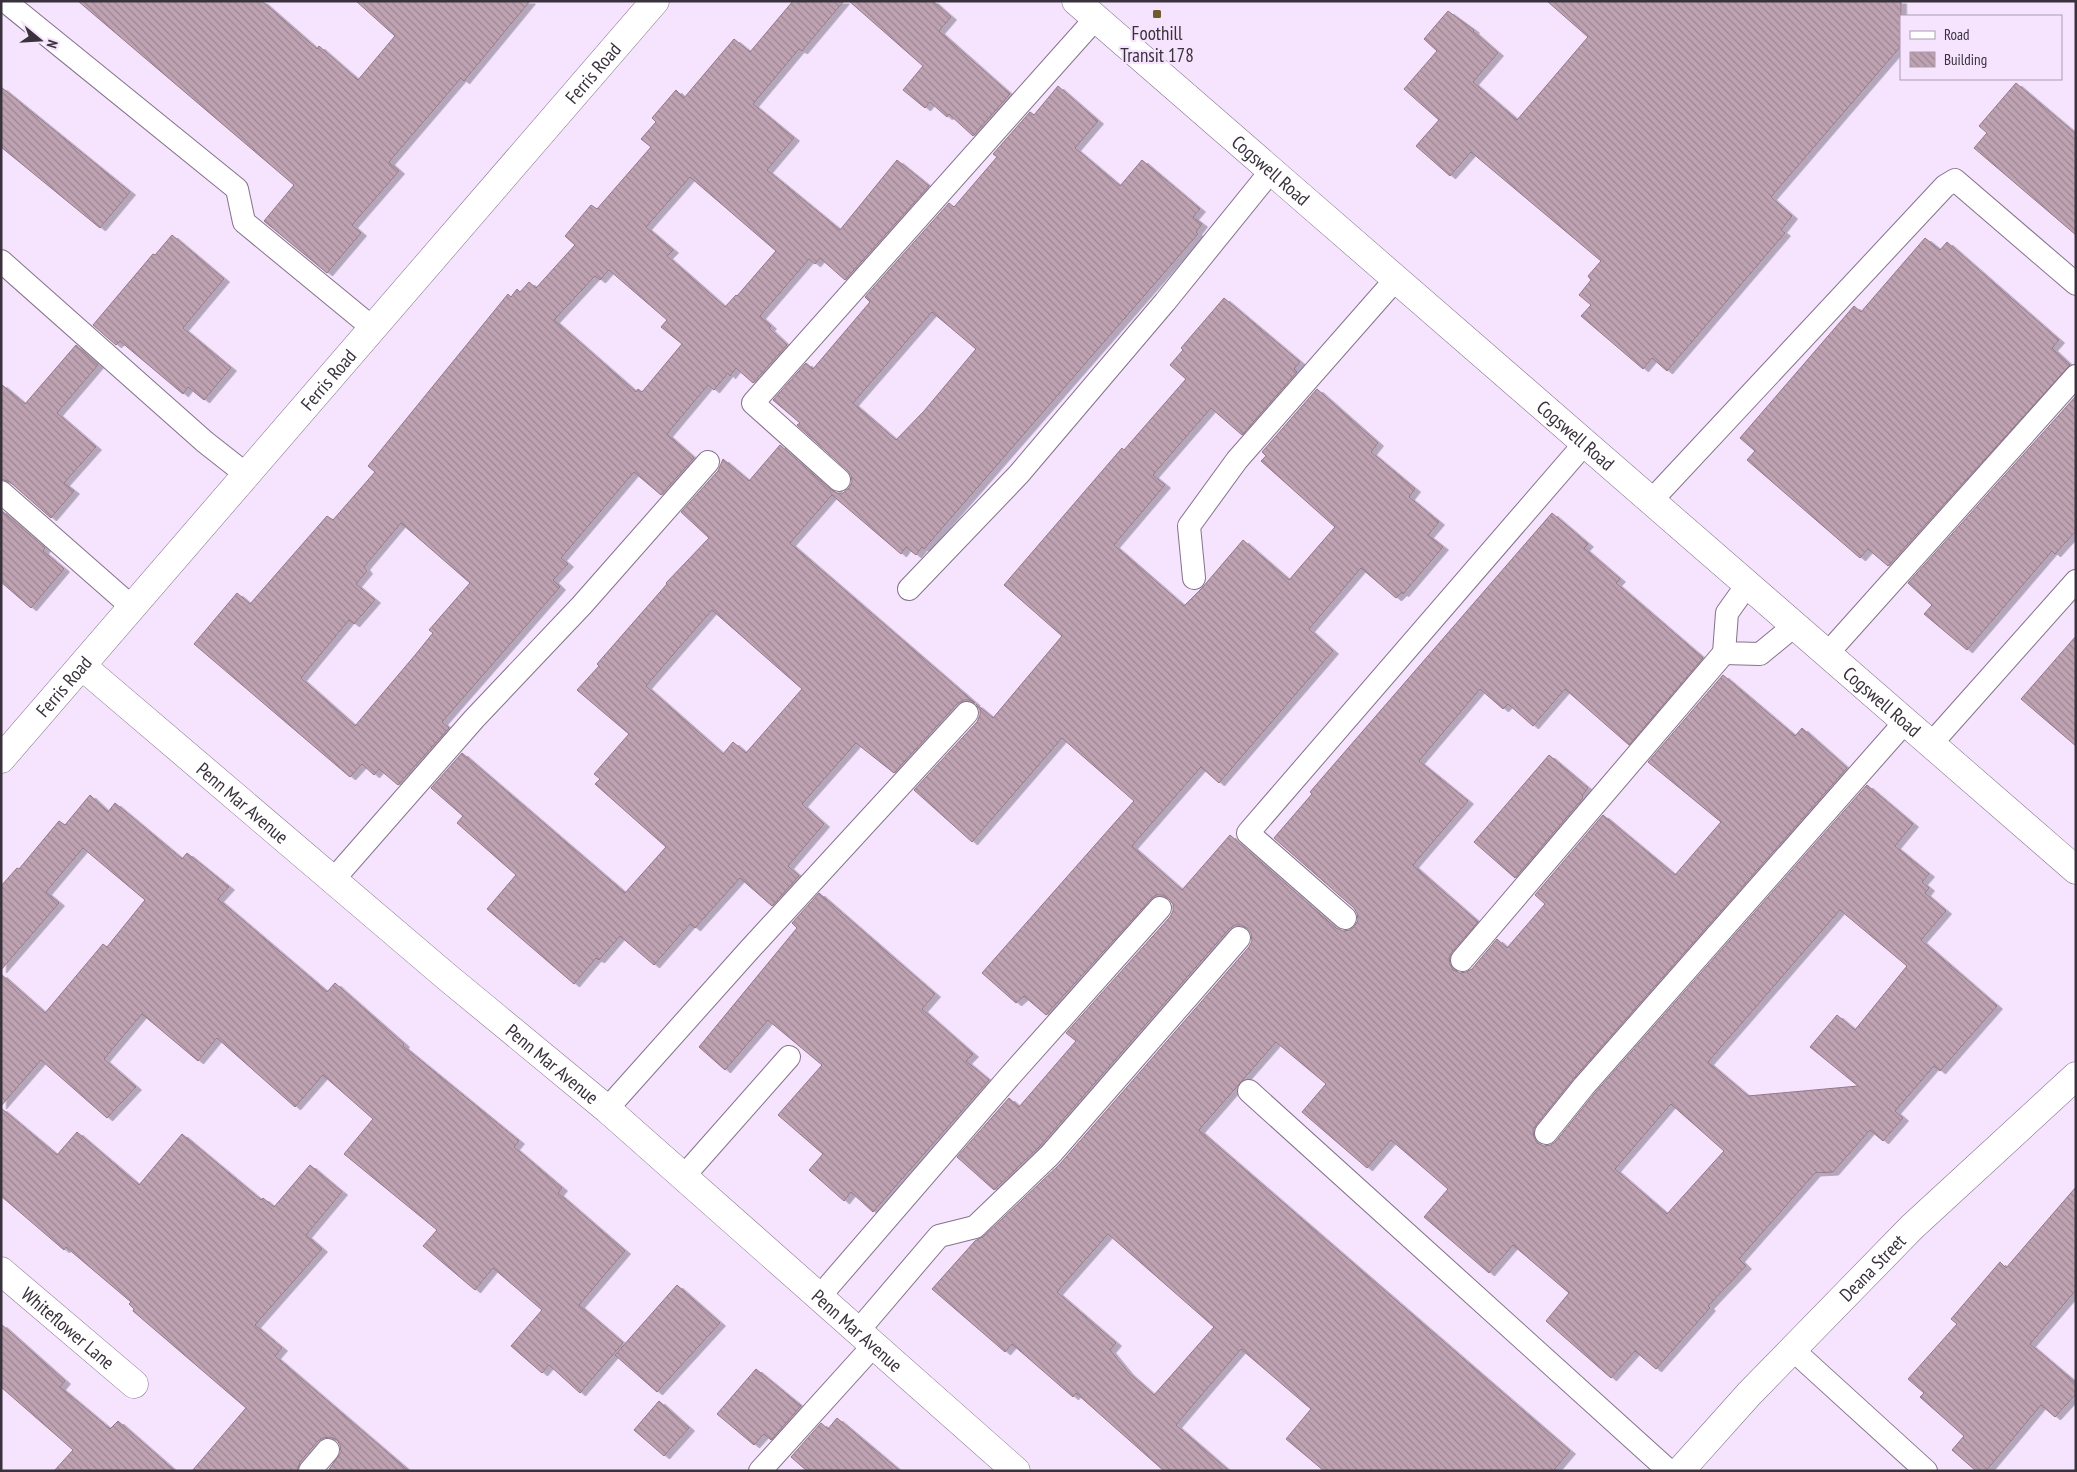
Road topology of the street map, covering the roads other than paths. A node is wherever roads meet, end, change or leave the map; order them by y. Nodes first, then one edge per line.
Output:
1 (5, 1) edge
2 (655, 1) edge
3 (1086, 10) edge
4 (1271, 171) junction
5 (1, 261) edge
6 (1396, 279) junction
7 (2076, 284) edge
8 (374, 329) junction
9 (2076, 376) edge
10 (1585, 443) junction
11 (708, 462) dead end
12 (247, 475) junction
13 (839, 480) dead end
14 (1, 492) edge
15 (1651, 501) junction
16 (1194, 578) dead end
17 (2076, 581) edge
18 (1747, 585) junction
19 (909, 589) dead end
20 (132, 607) junction
21 (1794, 626) junction
22 (1724, 654) junction
23 (1827, 654) junction
24 (82, 666) junction
25 (966, 713) dead end
26 (1905, 722) junction
27 (1931, 744) junction
28 (1, 759) edge
29 (2076, 870) edge
30 (333, 880) junction
31 (1160, 908) dead end
32 (1345, 918) dead end
33 (1239, 938) dead end
34 (1462, 960) dead end
35 (789, 1057) dead end
36 (2076, 1076) edge
37 (1249, 1091) dead end
38 (607, 1109) junction
39 (1546, 1132) dead end
40 (683, 1177) junction
41 (1, 1271) edge
42 (820, 1296) junction
43 (866, 1338) junction
44 (1792, 1349) junction
45 (134, 1384) dead end
46 (328, 1450) dead end
47 (310, 1471) edge
48 (760, 1471) edge
49 (1016, 1471) edge
50 (1669, 1471) edge
51 (1680, 1471) edge
52 (1926, 1471) edge

1 - 8 lane
2 - 8 street, Ferris Road
3 - 4 street, Cogswell Road
3 - 13 lane
4 - 6 street, Cogswell Road
4 - 19 lane
5 - 12 lane
6 - 10 street, Cogswell Road
6 - 16 lane
7 - 15 lane
8 - 12 street, Ferris Road
9 - 23 lane
10 - 15 street, Cogswell Road
10 - 32 lane
11 - 30 lane
12 - 20 street, Ferris Road
14 - 20 lane
15 - 18 street, Cogswell Road
17 - 27 lane
18 - 21 street, Cogswell Road
18 - 22 lane
20 - 24 street, Ferris Road
21 - 22 lane
21 - 23 street, Cogswell Road
22 - 34 lane
23 - 26 street, Cogswell Road
24 - 28 street, Ferris Road
24 - 30 street, Penn Mar Avenue
25 - 38 lane
26 - 27 street, Cogswell Road
26 - 39 lane
27 - 29 street, Cogswell Road
30 - 38 street, Penn Mar Avenue
31 - 42 lane
33 - 43 lane
35 - 40 lane
36 - 44 street, Deana Street
37 - 50 lane
38 - 40 street, Penn Mar Avenue
40 - 42 street, Penn Mar Avenue
41 - 45 street, Whiteflower Lane
42 - 43 street, Penn Mar Avenue
43 - 48 lane
43 - 49 street, Penn Mar Avenue
44 - 51 street, Deana Street
44 - 52 lane
46 - 47 lane

